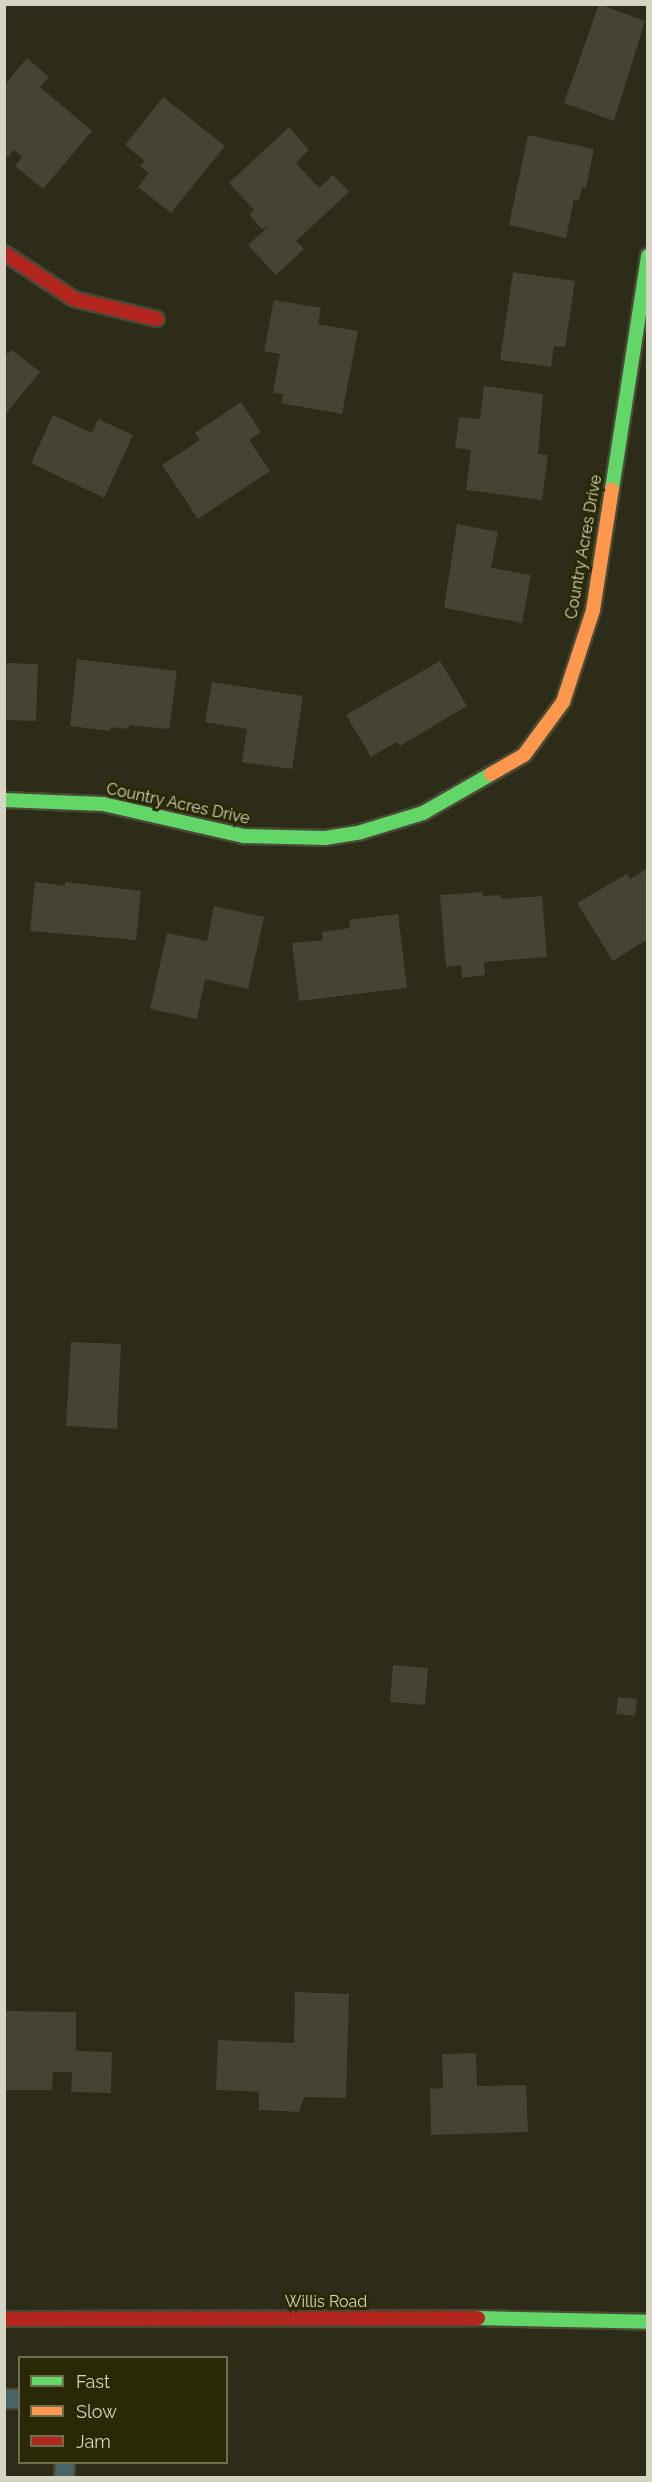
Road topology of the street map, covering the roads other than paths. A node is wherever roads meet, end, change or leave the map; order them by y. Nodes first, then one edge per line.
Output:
1 (4, 253) edge
2 (648, 256) edge
3 (157, 320) dead end
4 (4, 800) edge
5 (4, 2319) edge
6 (648, 2322) edge

1 - 3 street
2 - 4 street, Country Acres Drive
5 - 6 street, Willis Road

